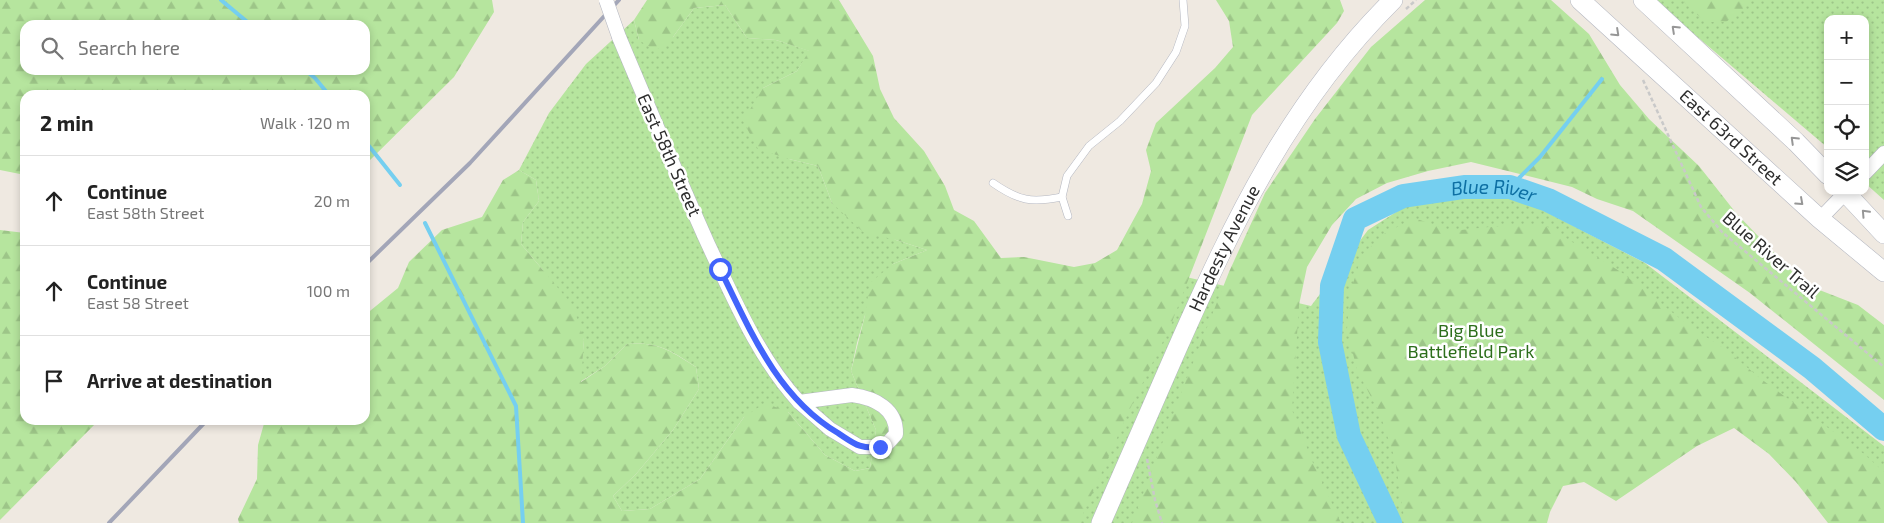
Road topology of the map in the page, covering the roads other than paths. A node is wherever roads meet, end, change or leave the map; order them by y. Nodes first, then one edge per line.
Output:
1 (606, 0) edge
2 (1184, 0) edge
3 (1580, 0) edge
4 (1643, 0) edge
5 (1398, 6) edge
6 (1884, 153) edge
7 (1869, 169) edge
8 (1824, 170) edge
9 (993, 184) dead end
10 (1842, 195) edge
11 (1848, 195) edge
12 (1062, 197) junction
13 (1068, 216) dead end
14 (1820, 219) junction
15 (1884, 234) edge
16 (1884, 272) edge
17 (799, 402) junction
18 (1101, 523) edge

1 - 17 street, East 58th Street, bridge
2 - 12 lane
3 -> 14 main road, East 63rd Street
8 -> 4 main road
5 - 18 main road, Hardesty Avenue
6 - 7 street
9 - 12 lane
10 - 14 street
15 -> 11 main road
12 - 13 lane
14 - 16 main road, East 63rd Street
17 - 17 street, East 58th Street

